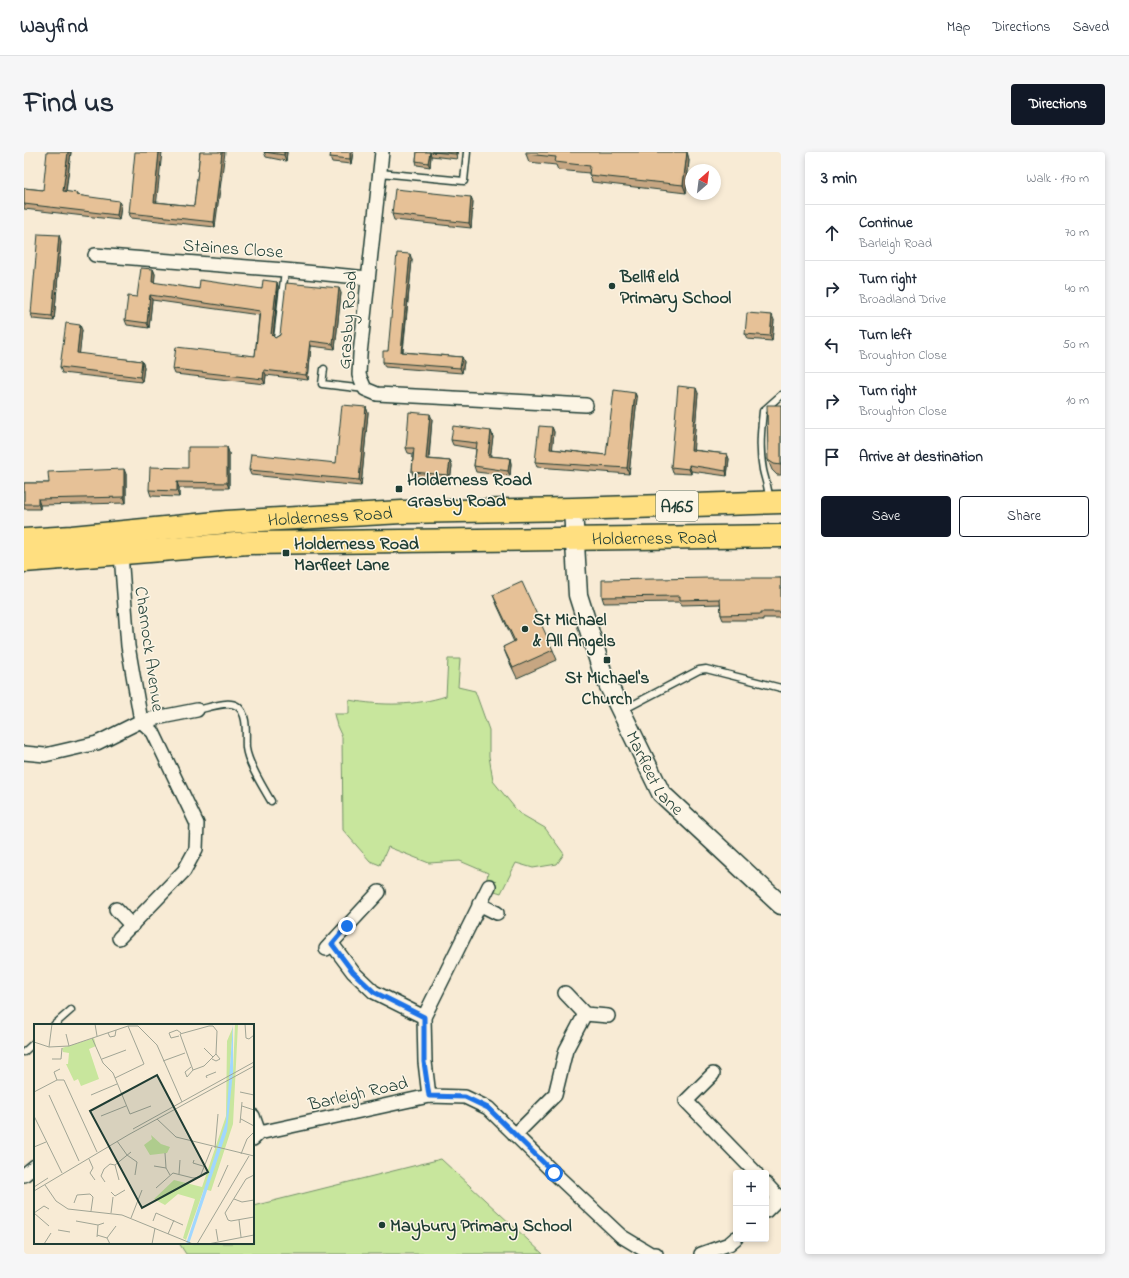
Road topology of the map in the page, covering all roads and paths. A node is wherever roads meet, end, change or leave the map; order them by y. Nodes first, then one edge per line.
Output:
1 (382, 152) edge
2 (467, 152) edge
3 (380, 173) junction
4 (95, 255) dead end
5 (285, 270) junction
6 (368, 278) junction
7 (277, 339) edge
8 (324, 370) dead end
9 (365, 389) junction
10 (781, 395) edge
11 (586, 405) dead end
12 (775, 502) edge
13 (573, 509) junction
14 (258, 532) junction
15 (781, 536) edge
16 (575, 539) junction
17 (24, 540) edge
18 (121, 554) junction
19 (24, 561) edge
20 (781, 688) edge
21 (197, 710) joint
22 (621, 712) junction
23 (141, 721) junction
24 (24, 752) edge
25 (271, 801) dead end
26 (489, 886) dead end
27 (378, 892) dead end
28 (479, 904) junction
29 (781, 905) edge
30 (116, 909) dead end
31 (497, 913) dead end
32 (132, 926) junction
33 (120, 938) dead end
34 (565, 993) dead end
35 (71, 1010) dead end
36 (585, 1014) junction
37 (608, 1016) dead end
38 (424, 1017) junction
39 (55, 1024) edge
40 (34, 1043) edge
41 (24, 1052) edge
42 (713, 1074) dead end
43 (429, 1096) junction
44 (254, 1123) edge
45 (515, 1135) junction
46 (256, 1136) edge
47 (34, 1167) edge
48 (753, 1170) edge
49 (24, 1175) edge
50 (769, 1187) edge
51 (780, 1197) edge
52 (769, 1208) edge
53 (733, 1241) edge
54 (656, 1254) edge
55 (700, 1254) edge

1 - 3 street, Grasby Road
2 - 3 lane
3 - 6 street, Grasby Road
4 - 5 street, Staines Close
5 - 6 street, Staines Close
5 - 7 lane
6 - 9 street, Grasby Road
8 - 9 lane
9 - 11 street, Grasby Road
10 - 12 lane
12 - 13 highway, Holderness Road / A165
13 - 14 highway, Holderness Road / A165
13 - 16 street, Marfleet Lane
14 - 16 highway, Holderness Road / A165
14 - 17 highway, Holderness Road / A165
14 - 18 highway, Holderness Road / A165
15 - 16 highway, Holderness Road / A165
16 - 22 street, Marfleet Lane
18 - 19 highway, Holderness Road / A165
18 - 23 street, Charnock Avenue
20 - 22 lane
21 - 23 street
21 - 25 lane
22 - 29 street, Marfleet Lane
23 - 24 street
23 - 32 street, Charnock Avenue
26 - 28 street
27 - 38 street
28 - 31 street
28 - 38 street
30 - 32 street
32 - 33 street, Charnock Avenue
34 - 36 street
35 - 39 lane
36 - 37 street
36 - 45 street
38 - 43 street
40 - 41 lane
42 - 48 street
43 - 45 street, Barleigh Road
43 - 46 street, Barleigh Road
44 - 46 street
45 - 54 street, Barleigh Road
47 - 49 street
50 - 51 street
51 - 52 street
53 - 55 street

